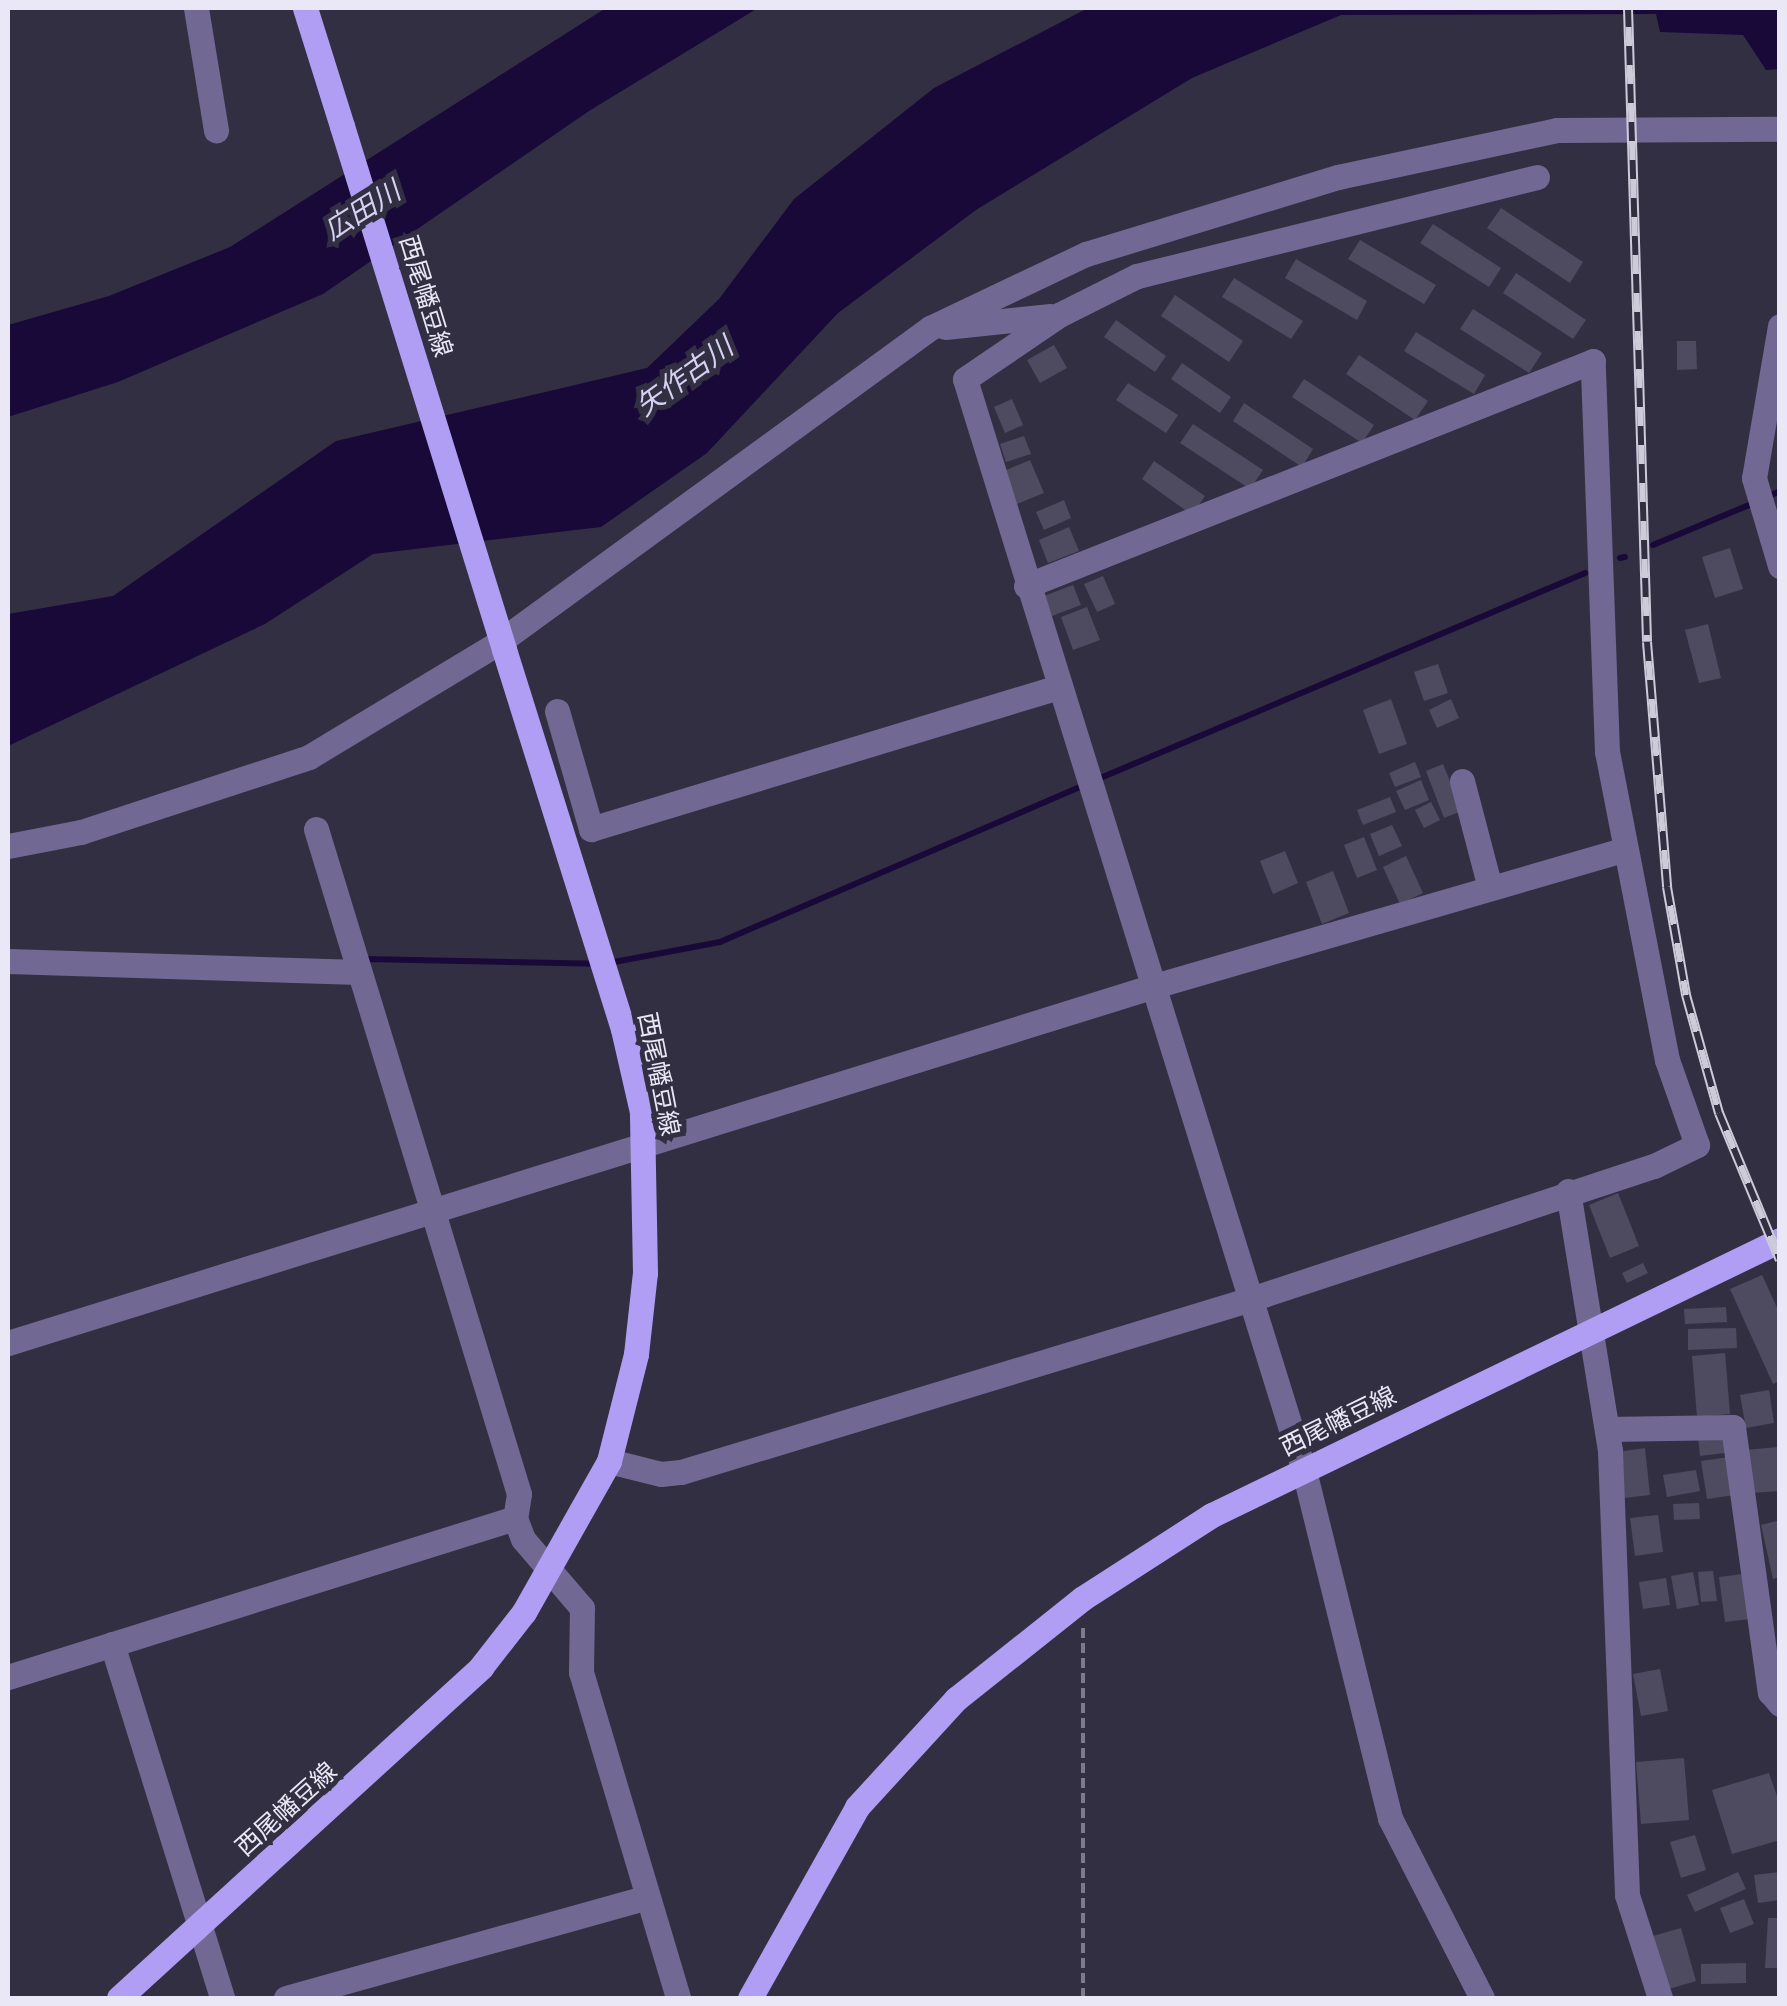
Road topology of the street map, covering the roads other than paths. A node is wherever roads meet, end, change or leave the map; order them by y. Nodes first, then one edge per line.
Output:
1 (196, 8) edge
2 (305, 8) edge
3 (1780, 129) edge
4 (216, 130) dead end
5 (1537, 177) dead end
6 (1059, 315) junction
7 (1780, 326) edge
8 (930, 328) junction
9 (1780, 566) edge
10 (1026, 586) junction
11 (1057, 686) junction
12 (557, 711) dead end
13 (1462, 781) dead end
14 (316, 829) dead end
15 (8, 846) edge
16 (1624, 850) junction
17 (1490, 884) junction
18 (8, 961) edge
19 (359, 972) junction
20 (1151, 987) junction
21 (644, 1147) junction
22 (1568, 1191) junction
23 (432, 1214) junction
24 (1780, 1240) edge
25 (1248, 1300) junction
26 (1592, 1329) junction
27 (8, 1343) edge
28 (1606, 1429) junction
29 (610, 1461) junction
30 (1304, 1470) junction
31 (514, 1518) junction
32 (550, 1568) junction
33 (112, 1644) junction
34 (8, 1677) edge
35 (1780, 1704) edge
36 (645, 1898) junction
37 (199, 1926) junction
38 (119, 1998) edge
39 (222, 1998) edge
40 (286, 1998) edge
41 (678, 1998) edge
42 (750, 1998) edge
43 (1482, 1998) edge
44 (1660, 1998) edge

1 - 4 street
2 - 21 main road, 西尾幡豆線, bridge
3 - 8 street
5 - 6 street
6 - 8 street
6 - 10 street
7 - 9 street
8 - 15 street
10 - 11 street
10 - 16 street
11 - 12 street
11 - 20 street
13 - 17 street
14 - 19 street
16 - 17 street
16 - 22 street
17 - 20 street
18 - 19 street
19 - 23 street
20 - 21 street
20 - 25 street
21 - 23 street
21 - 29 main road, 西尾幡豆線
22 - 25 street
22 - 26 street
23 - 27 street
23 - 31 street
24 - 26 main road, 西尾幡豆線
25 - 29 street
25 - 30 street
26 - 28 street
26 - 30 main road, 西尾幡豆線
28 - 35 street
28 - 44 street
29 - 32 main road, 西尾幡豆線
30 - 42 main road, 西尾幡豆線
30 - 43 street
31 - 32 street
31 - 33 street
32 - 36 street
32 - 37 main road, 西尾幡豆線
33 - 34 street
33 - 37 street
36 - 40 street
36 - 41 street
37 - 38 main road, 西尾幡豆線
37 - 39 street

